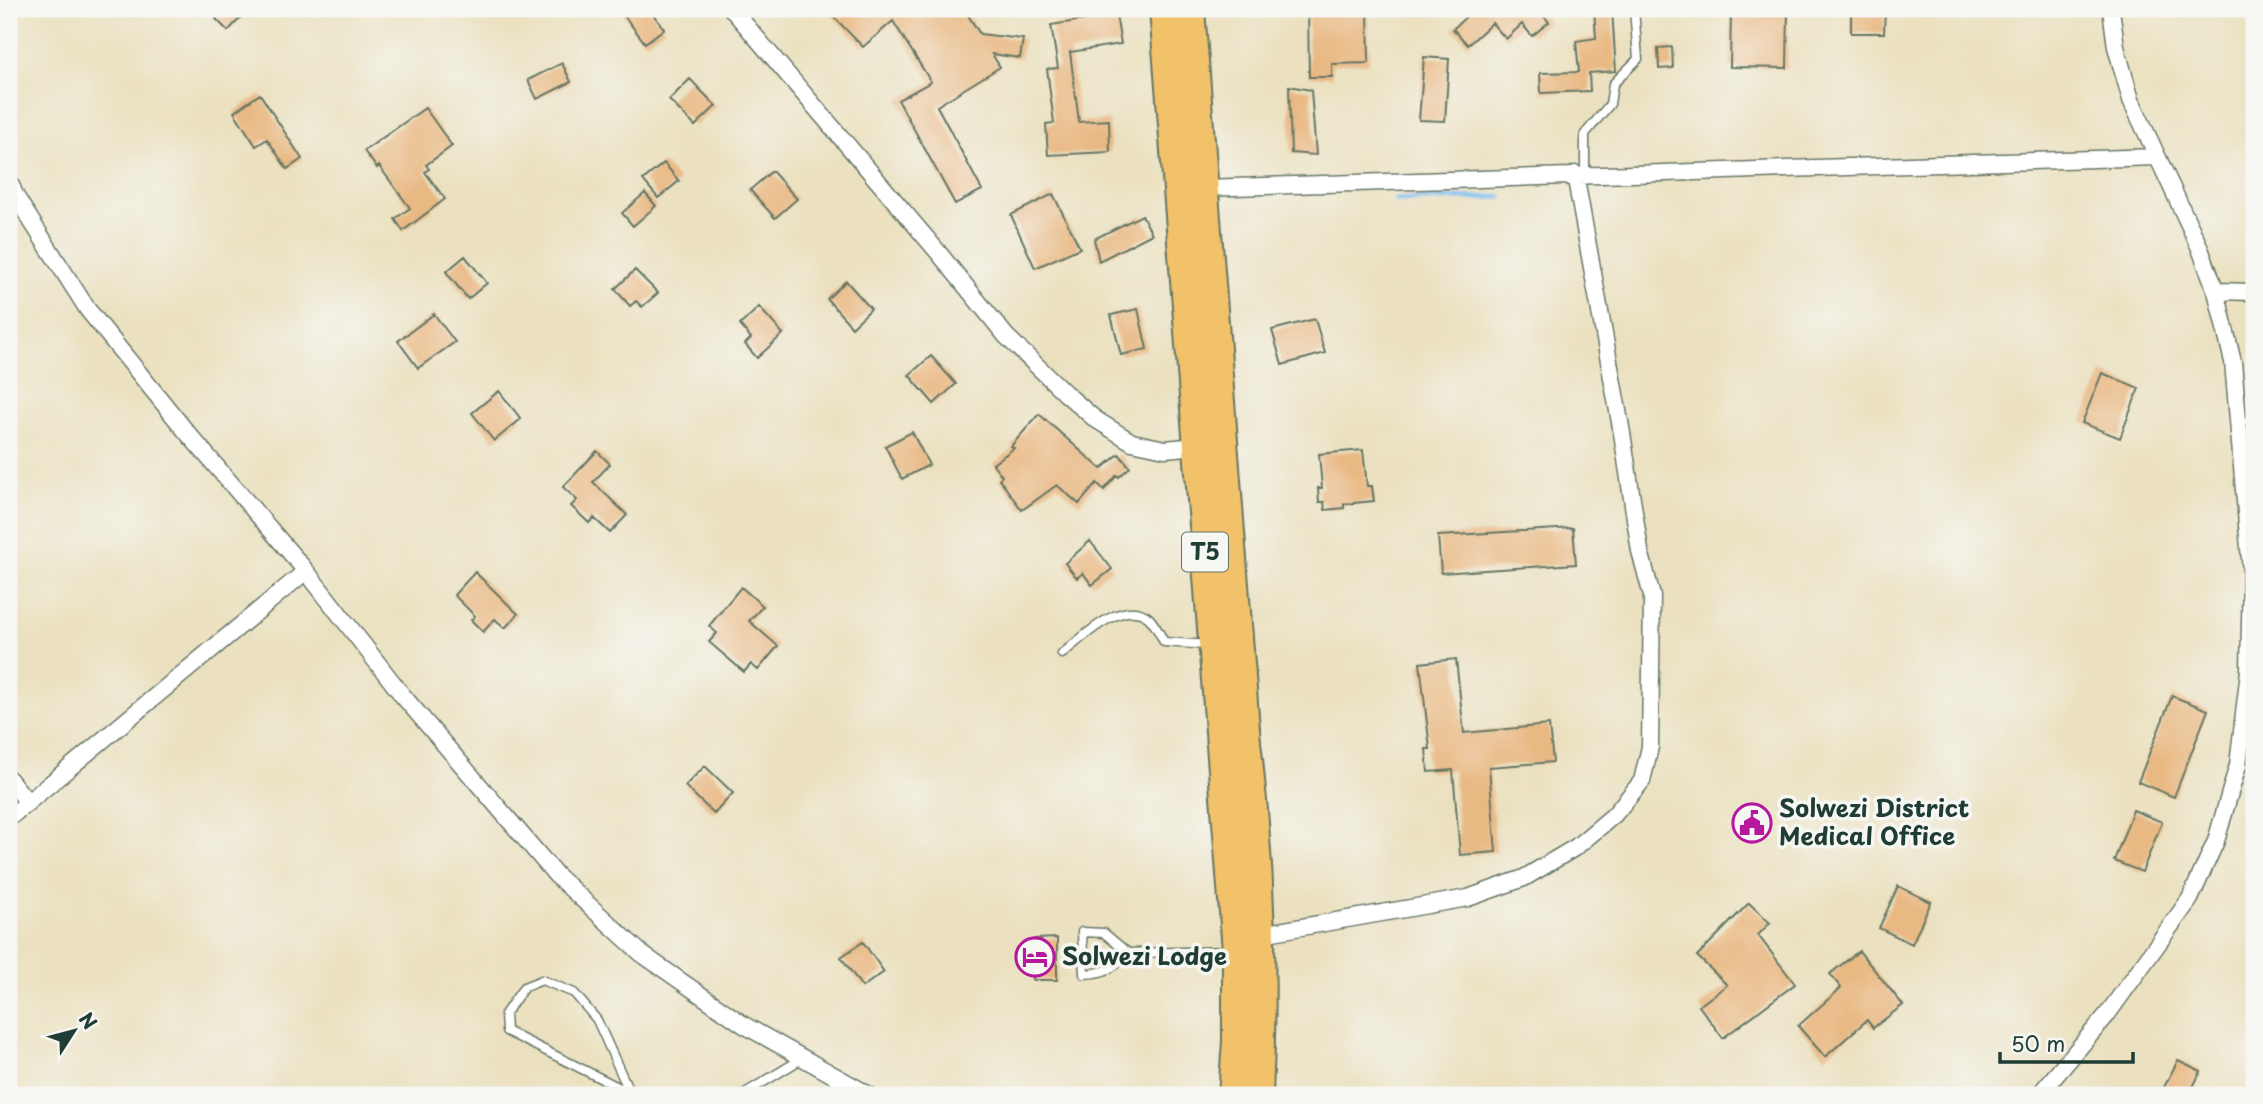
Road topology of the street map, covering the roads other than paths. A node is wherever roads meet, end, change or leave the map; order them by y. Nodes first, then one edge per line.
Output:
1 (732, 9) edge
2 (1164, 9) edge
3 (1190, 9) edge
4 (1634, 9) edge
5 (2111, 9) edge
6 (2156, 157) junction
7 (1580, 174) junction
8 (9, 181) edge
9 (1204, 188) junction
10 (2216, 291) junction
11 (2254, 292) edge
12 (1196, 446) junction
13 (306, 571) junction
14 (1226, 645) junction
15 (1062, 654) dead end
16 (9, 779) edge
17 (27, 801) junction
18 (9, 818) edge
19 (1261, 934) junction
20 (1237, 951) junction
21 (1128, 953) junction
22 (803, 1058) junction
23 (632, 1094) edge
24 (742, 1095) edge
25 (869, 1095) edge
26 (1233, 1095) edge
27 (1258, 1095) edge
28 (2039, 1095) edge

1 - 12 street
2 - 12 highway, T5
3 - 9 highway, T5
4 - 7 lane
5 - 6 street
6 - 7 street
6 - 10 street
7 - 9 street
7 - 19 street
8 - 13 street
9 - 14 highway, T5
10 - 11 street
10 - 28 street
12 - 14 highway, T5
13 - 17 street
13 - 22 street
14 - 15 lane
14 - 19 highway, T5
14 - 20 highway, T5
16 - 17 street
17 - 18 street
19 - 27 highway, T5
20 - 21 lane
20 - 26 highway, T5
21 - 21 lane
22 - 24 lane
22 - 25 street
23 - 23 lane

